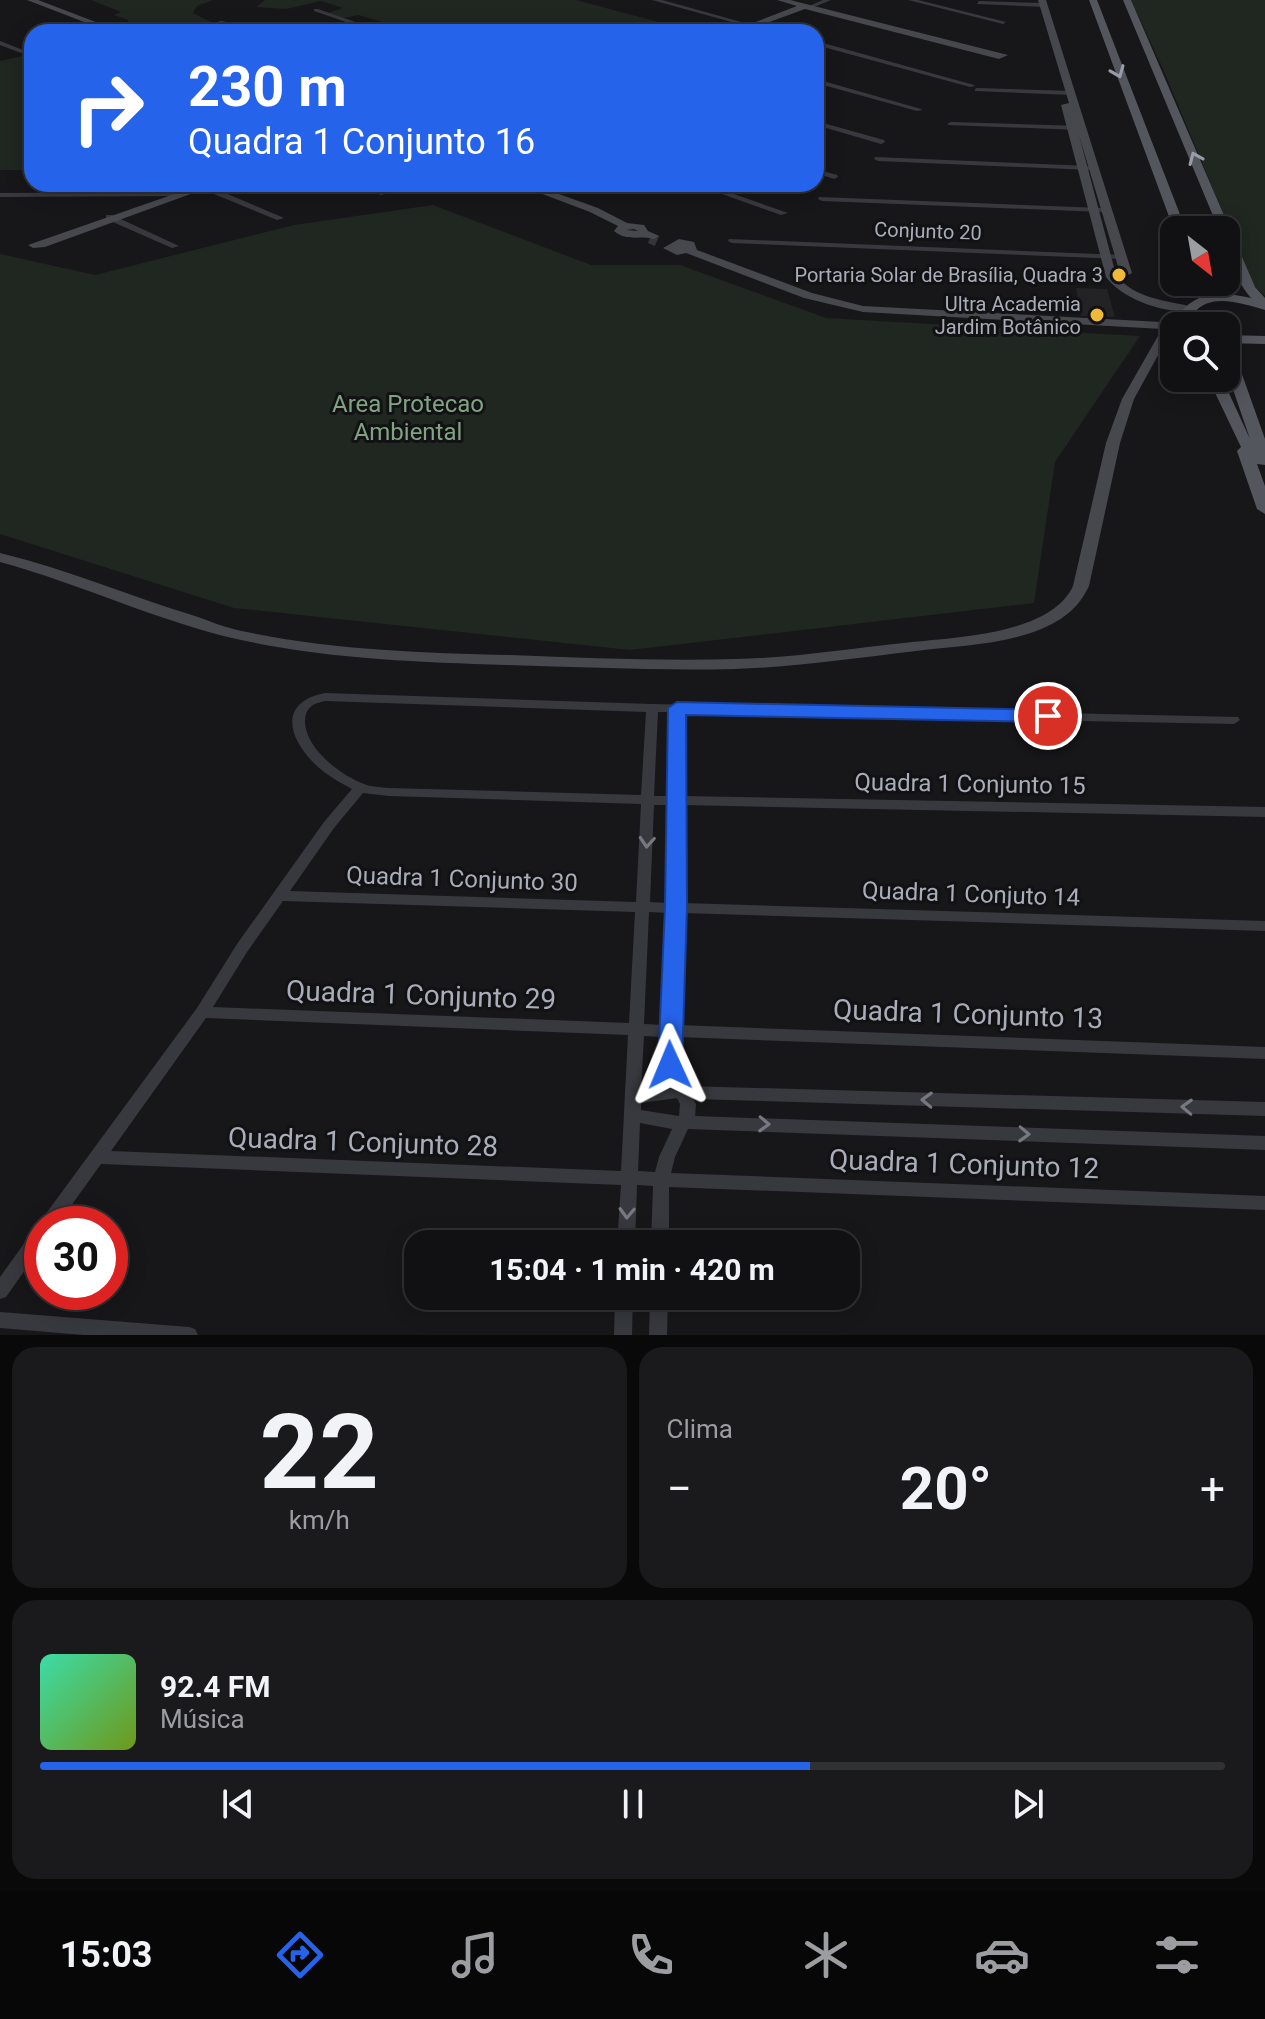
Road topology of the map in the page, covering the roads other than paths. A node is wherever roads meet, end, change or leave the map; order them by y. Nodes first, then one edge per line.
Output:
1 (18, 0) edge
2 (31, 0) edge
3 (655, 0) edge
4 (781, 0) edge
5 (787, 0) edge
6 (821, 0) edge
7 (828, 0) edge
8 (911, 0) edge
9 (1093, 0) edge
10 (1127, 0) edge
11 (1039, 2) edge
12 (979, 3) dead end
13 (808, 6) junction
14 (316, 10) dead end
15 (221, 22) dead end
16 (1003, 22) dead end
17 (82, 24) edge
18 (96, 24) edge
19 (227, 24) edge
20 (357, 24) edge
21 (745, 24) edge
22 (758, 24) edge
23 (0, 43) edge
24 (824, 45) edge
25 (21, 51) dead end
26 (1000, 56) dead end
27 (824, 83) edge
28 (1067, 93) junction
29 (919, 110) dead end
30 (951, 124) dead end
31 (824, 125) edge
32 (1072, 127) junction
33 (1084, 128) junction
34 (881, 142) dead end
35 (878, 159) dead end
36 (1083, 167) junction
37 (1095, 168) junction
38 (824, 174) edge
39 (834, 177) dead end
40 (185, 192) edge
41 (221, 192) edge
42 (550, 192) edge
43 (722, 192) edge
44 (176, 195) junction
45 (0, 196) edge
46 (822, 199) dead end
47 (1096, 210) junction
48 (1109, 210) junction
49 (784, 213) dead end
50 (1175, 216) edge
51 (1220, 216) edge
52 (112, 218) junction
53 (280, 218) dead end
54 (732, 241) dead end
55 (37, 245) dead end
56 (175, 246) dead end
57 (1107, 257) junction
58 (1122, 257) junction
59 (1240, 266) edge
60 (1135, 295) junction
61 (1201, 296) edge
62 (1203, 301) junction
63 (1265, 306) edge
64 (1189, 309) junction
65 (1189, 312) edge
66 (1160, 325) edge
67 (1240, 339) edge
68 (1265, 340) edge
69 (1160, 343) edge
70 (1156, 348) junction
71 (1160, 348) edge
72 (1240, 389) edge
73 (1221, 392) edge
74 (1238, 429) junction
75 (1265, 460) edge
76 (1265, 469) edge
77 (1265, 509) edge
78 (0, 557) edge
79 (652, 708) junction
80 (677, 708) junction
81 (1234, 720) dead end
82 (360, 788) junction
83 (650, 800) junction
84 (675, 800) junction
85 (1265, 812) edge
86 (280, 896) junction
87 (643, 906) junction
88 (676, 907) junction
89 (1265, 926) edge
90 (202, 1012) junction
91 (638, 1028) junction
92 (669, 1029) junction
93 (1265, 1053) edge
94 (683, 1093) junction
95 (635, 1097) junction
96 (1265, 1109) edge
97 (634, 1115) junction
98 (686, 1121) junction
99 (1265, 1143) edge
100 (95, 1157) junction
101 (628, 1180) junction
102 (661, 1181) junction
103 (1265, 1203) edge
104 (61, 1206) edge
105 (626, 1230) edge
106 (660, 1230) edge
107 (24, 1257) edge
108 (0, 1291) edge
109 (624, 1310) edge
110 (659, 1310) edge
111 (0, 1320) edge
112 (189, 1335) edge
113 (623, 1335) edge
114 (658, 1335) edge

1 - 17 street
2 - 18 street
3 - 21 street
4 - 13 street
5 - 13 street
6 - 13 street
7 - 13 street
8 - 16 street
9 -> 50 main road
51 -> 10 main road
11 - 12 street
11 - 28 street
13 - 22 street
13 - 26 street
14 - 20 street
15 - 19 street
23 - 25 street
24 - 28 street
27 - 29 street
28 - 32 street
28 - 33 street
30 - 32 street
31 - 34 street
32 - 33 street
32 - 36 street
33 - 37 street
35 - 36 street
36 - 37 street
36 - 47 street
37 - 48 street
38 - 39 street
40 - 44 street
41 - 53 street
42 - 66 street
43 - 49 street
44 - 45 street
44 - 52 street
46 - 47 street
47 - 48 street
47 - 57 street
48 - 58 street
52 - 55 street
52 - 56 street
54 - 57 street, Conjunto 20
57 - 58 street, Conjunto 20
57 - 60 street
58 - 60 street
59 - 63 main road
60 - 64 street
61 - 62 main road
62 - 63 main road
62 - 64 main road
64 - 65 main road
67 - 68 main road
69 - 70 street
70 - 71 street
70 - 78 street
72 - 75 main road
73 - 74 main road
74 - 76 main road
74 - 77 main road
79 - 80 street
79 - 82 street
79 - 83 street
80 - 81 street
80 - 84 street
82 - 83 street, Quadra 1 Conjunto 15
82 - 86 street
83 - 84 street, Quadra 1 Conjunto 15
83 -> 87 street
84 - 85 street, Quadra 1 Conjunto 15
84 - 88 street
86 - 87 street, Quadra 1 Conjunto 30
86 - 90 street
87 - 88 street, Quadra 1 Conjunto 30
87 - 91 street
88 - 89 street, Quadra 1 Conjuto 14
88 - 92 street
90 - 91 street, Quadra 1 Conjunto 29
90 - 100 street
91 - 92 street, Quadra 1 Conjunto 29
91 - 95 street
92 - 93 street, Quadra 1 Conjunto 13
92 - 94 street
94 - 95 street
96 -> 94 street
94 - 98 street
95 - 97 street
97 - 98 street
97 - 101 street
98 -> 99 street
98 - 102 street
100 - 101 street, Quadra 1 Conjunto 28
100 - 104 street
101 - 102 street, Quadra 1 Conjunto 28
101 -> 105 street
102 - 103 street, Quadra 1 Conjunto 12
102 - 106 street
107 - 108 street
109 - 113 street
110 - 114 street
111 - 112 street

